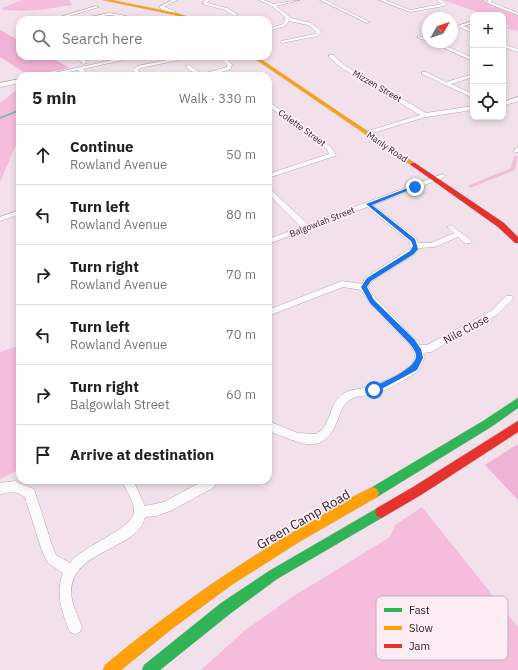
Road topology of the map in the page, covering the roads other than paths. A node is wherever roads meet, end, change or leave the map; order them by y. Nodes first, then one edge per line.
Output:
1 (106, 0) edge
2 (207, 0) edge
3 (261, 0) edge
4 (298, 0) edge
5 (322, 0) edge
6 (380, 0) edge
7 (438, 0) edge
8 (491, 0) edge
9 (129, 1) edge
10 (273, 5) junction
11 (170, 6) edge
12 (97, 7) dead end
13 (80, 12) junction
14 (243, 14) dead end
15 (518, 14) edge
16 (236, 15) junction
17 (66, 16) edge
18 (88, 16) edge
19 (100, 16) edge
20 (125, 16) dead end
21 (189, 16) edge
22 (196, 16) edge
23 (232, 16) edge
24 (287, 18) junction
25 (368, 22) dead end
26 (470, 23) edge
27 (272, 28) edge
28 (470, 31) edge
29 (283, 42) dead end
30 (506, 45) edge
31 (446, 48) edge
32 (517, 49) edge
33 (323, 58) dead end
34 (470, 59) edge
35 (82, 60) edge
36 (120, 60) edge
37 (175, 60) edge
38 (224, 60) edge
39 (259, 60) edge
40 (267, 60) edge
41 (116, 61) joint
42 (85, 63) dead end
43 (187, 66) dead end
44 (79, 68) junction
45 (61, 72) edge
46 (82, 72) edge
47 (137, 72) edge
48 (195, 72) edge
49 (215, 72) edge
50 (424, 73) dead end
51 (470, 76) edge
52 (16, 82) edge
53 (447, 83) junction
54 (0, 85) edge
55 (470, 94) edge
56 (518, 99) edge
57 (506, 103) edge
58 (272, 106) edge
59 (470, 108) edge
60 (425, 114) junction
61 (371, 132) junction
62 (272, 175) edge
63 (439, 178) junction
64 (272, 194) edge
65 (368, 204) junction
66 (16, 213) edge
67 (0, 219) edge
68 (513, 224) dead end
69 (451, 227) dead end
70 (307, 228) junction
71 (459, 234) junction
72 (468, 240) dead end
73 (272, 241) edge
74 (518, 241) edge
75 (416, 246) junction
76 (364, 287) junction
77 (509, 298) dead end
78 (272, 311) edge
79 (418, 349) junction
80 (518, 402) edge
81 (518, 426) edge
82 (272, 428) edge
83 (129, 484) edge
84 (209, 484) edge
85 (0, 489) edge
86 (140, 512) junction
87 (71, 571) junction
88 (75, 627) dead end
89 (110, 670) edge
90 (149, 670) edge

1 - 11 main road
2 - 16 street
3 - 10 street
4 - 10 street
5 - 25 street
6 - 7 street
8 - 15 street
9 - 11 main road
10 - 24 street
11 - 21 main road
11 - 22 main road
12 - 13 street
13 - 17 street
13 - 18 street
14 - 16 street
16 - 23 street
19 - 20 street
24 - 27 street
24 - 29 street
26 - 28 street
30 - 32 street
31 - 34 street
33 - 60 street, Mizzen Street
35 - 42 street
36 - 41 street
37 - 47 street
38 - 49 street
39 - 61 main road, Manly Road
40 - 61 main road, Manly Road
41 - 44 street
43 - 48 street
44 - 45 street
44 - 46 street
50 - 53 street
51 - 53 street
52 - 54 street
53 - 55 street
56 - 57 street
58 - 62 street, Colette Street
59 - 60 street
60 - 61 street
61 - 63 main road, Manly Road
63 - 65 street, Balgowlah Street
63 - 68 main road, Manly Road
63 - 74 main road, Manly Road
64 - 70 street
65 - 70 street, Balgowlah Street
65 - 75 street
66 - 67 street
69 - 71 street
70 - 73 street, Balgowlah Street
71 - 72 street
71 - 75 street
75 - 76 street
76 - 78 street
76 - 79 street
77 - 79 street, Nile Close
79 - 82 street
80 - 89 main road, Green Camp Road
81 - 90 main road
83 - 86 street
84 - 86 street
85 - 87 street
86 - 87 street
87 - 88 street

